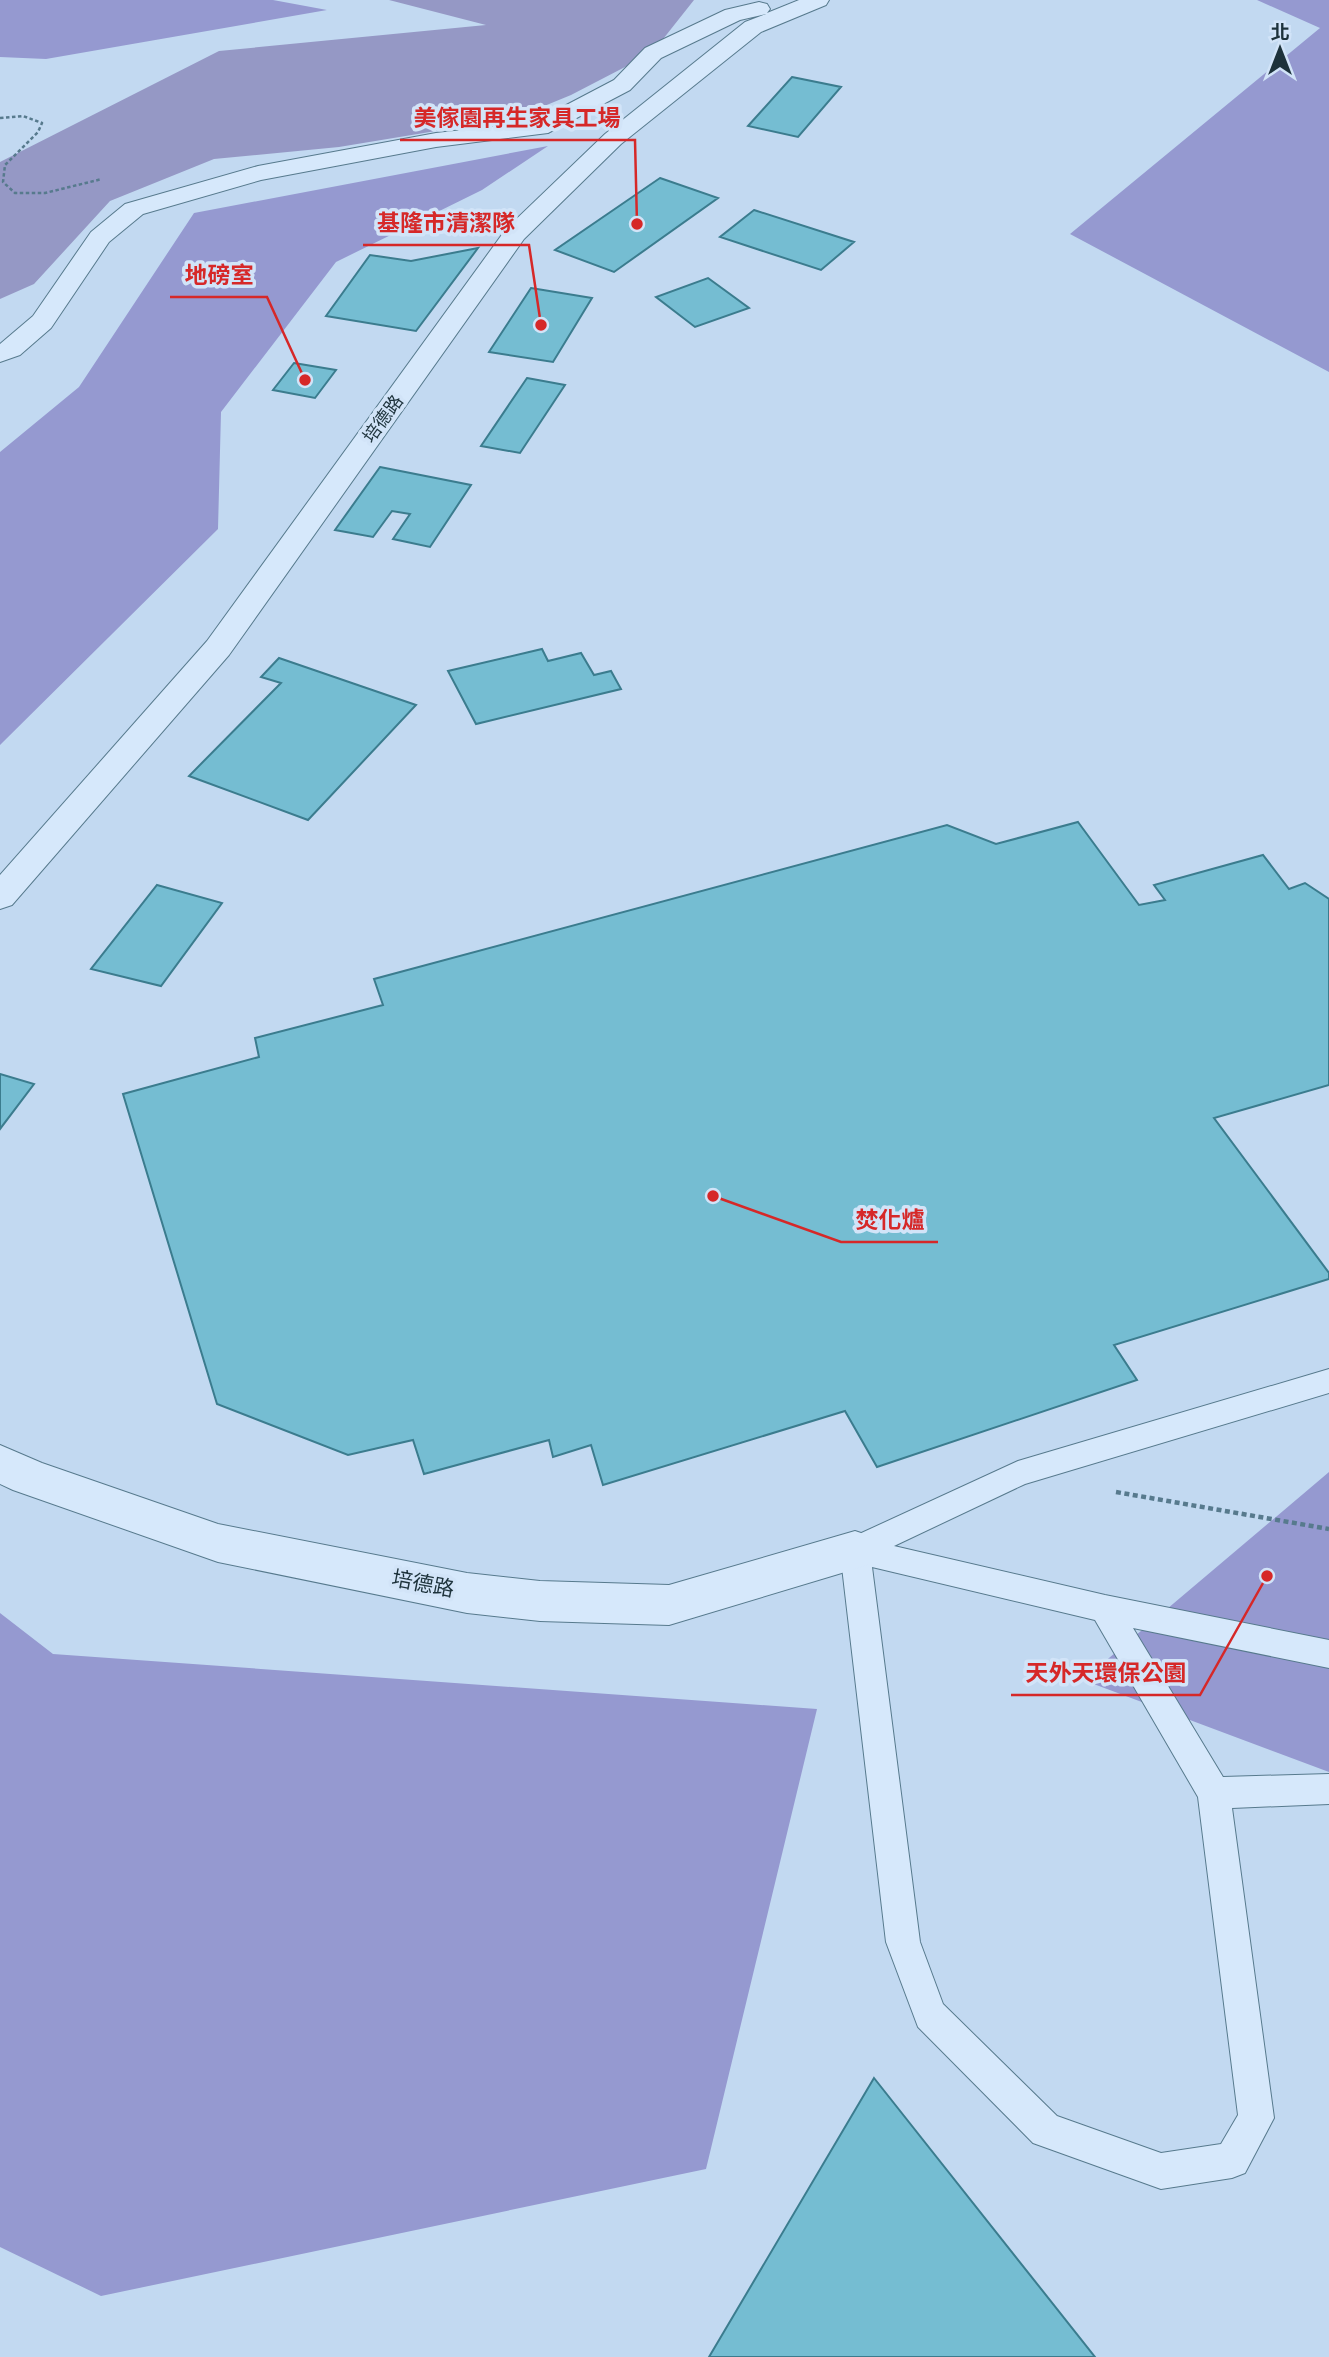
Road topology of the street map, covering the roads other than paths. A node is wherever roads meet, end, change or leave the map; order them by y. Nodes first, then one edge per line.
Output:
1 (792, 0) edge
2 (818, 0) edge
3 (0, 354) edge
4 (0, 897) edge
5 (1329, 1381) edge
6 (0, 1463) edge
7 (855, 1550) junction
8 (1105, 1609) junction
9 (1329, 1654) edge
10 (1329, 1789) edge
11 (1214, 1793) junction

1 - 3 street
2 - 4 street, 培德路
5 - 7 lane
6 - 7 street, 培德路
7 - 8 lane
7 - 11 lane
8 - 9 lane
8 - 11 lane
10 - 11 lane

